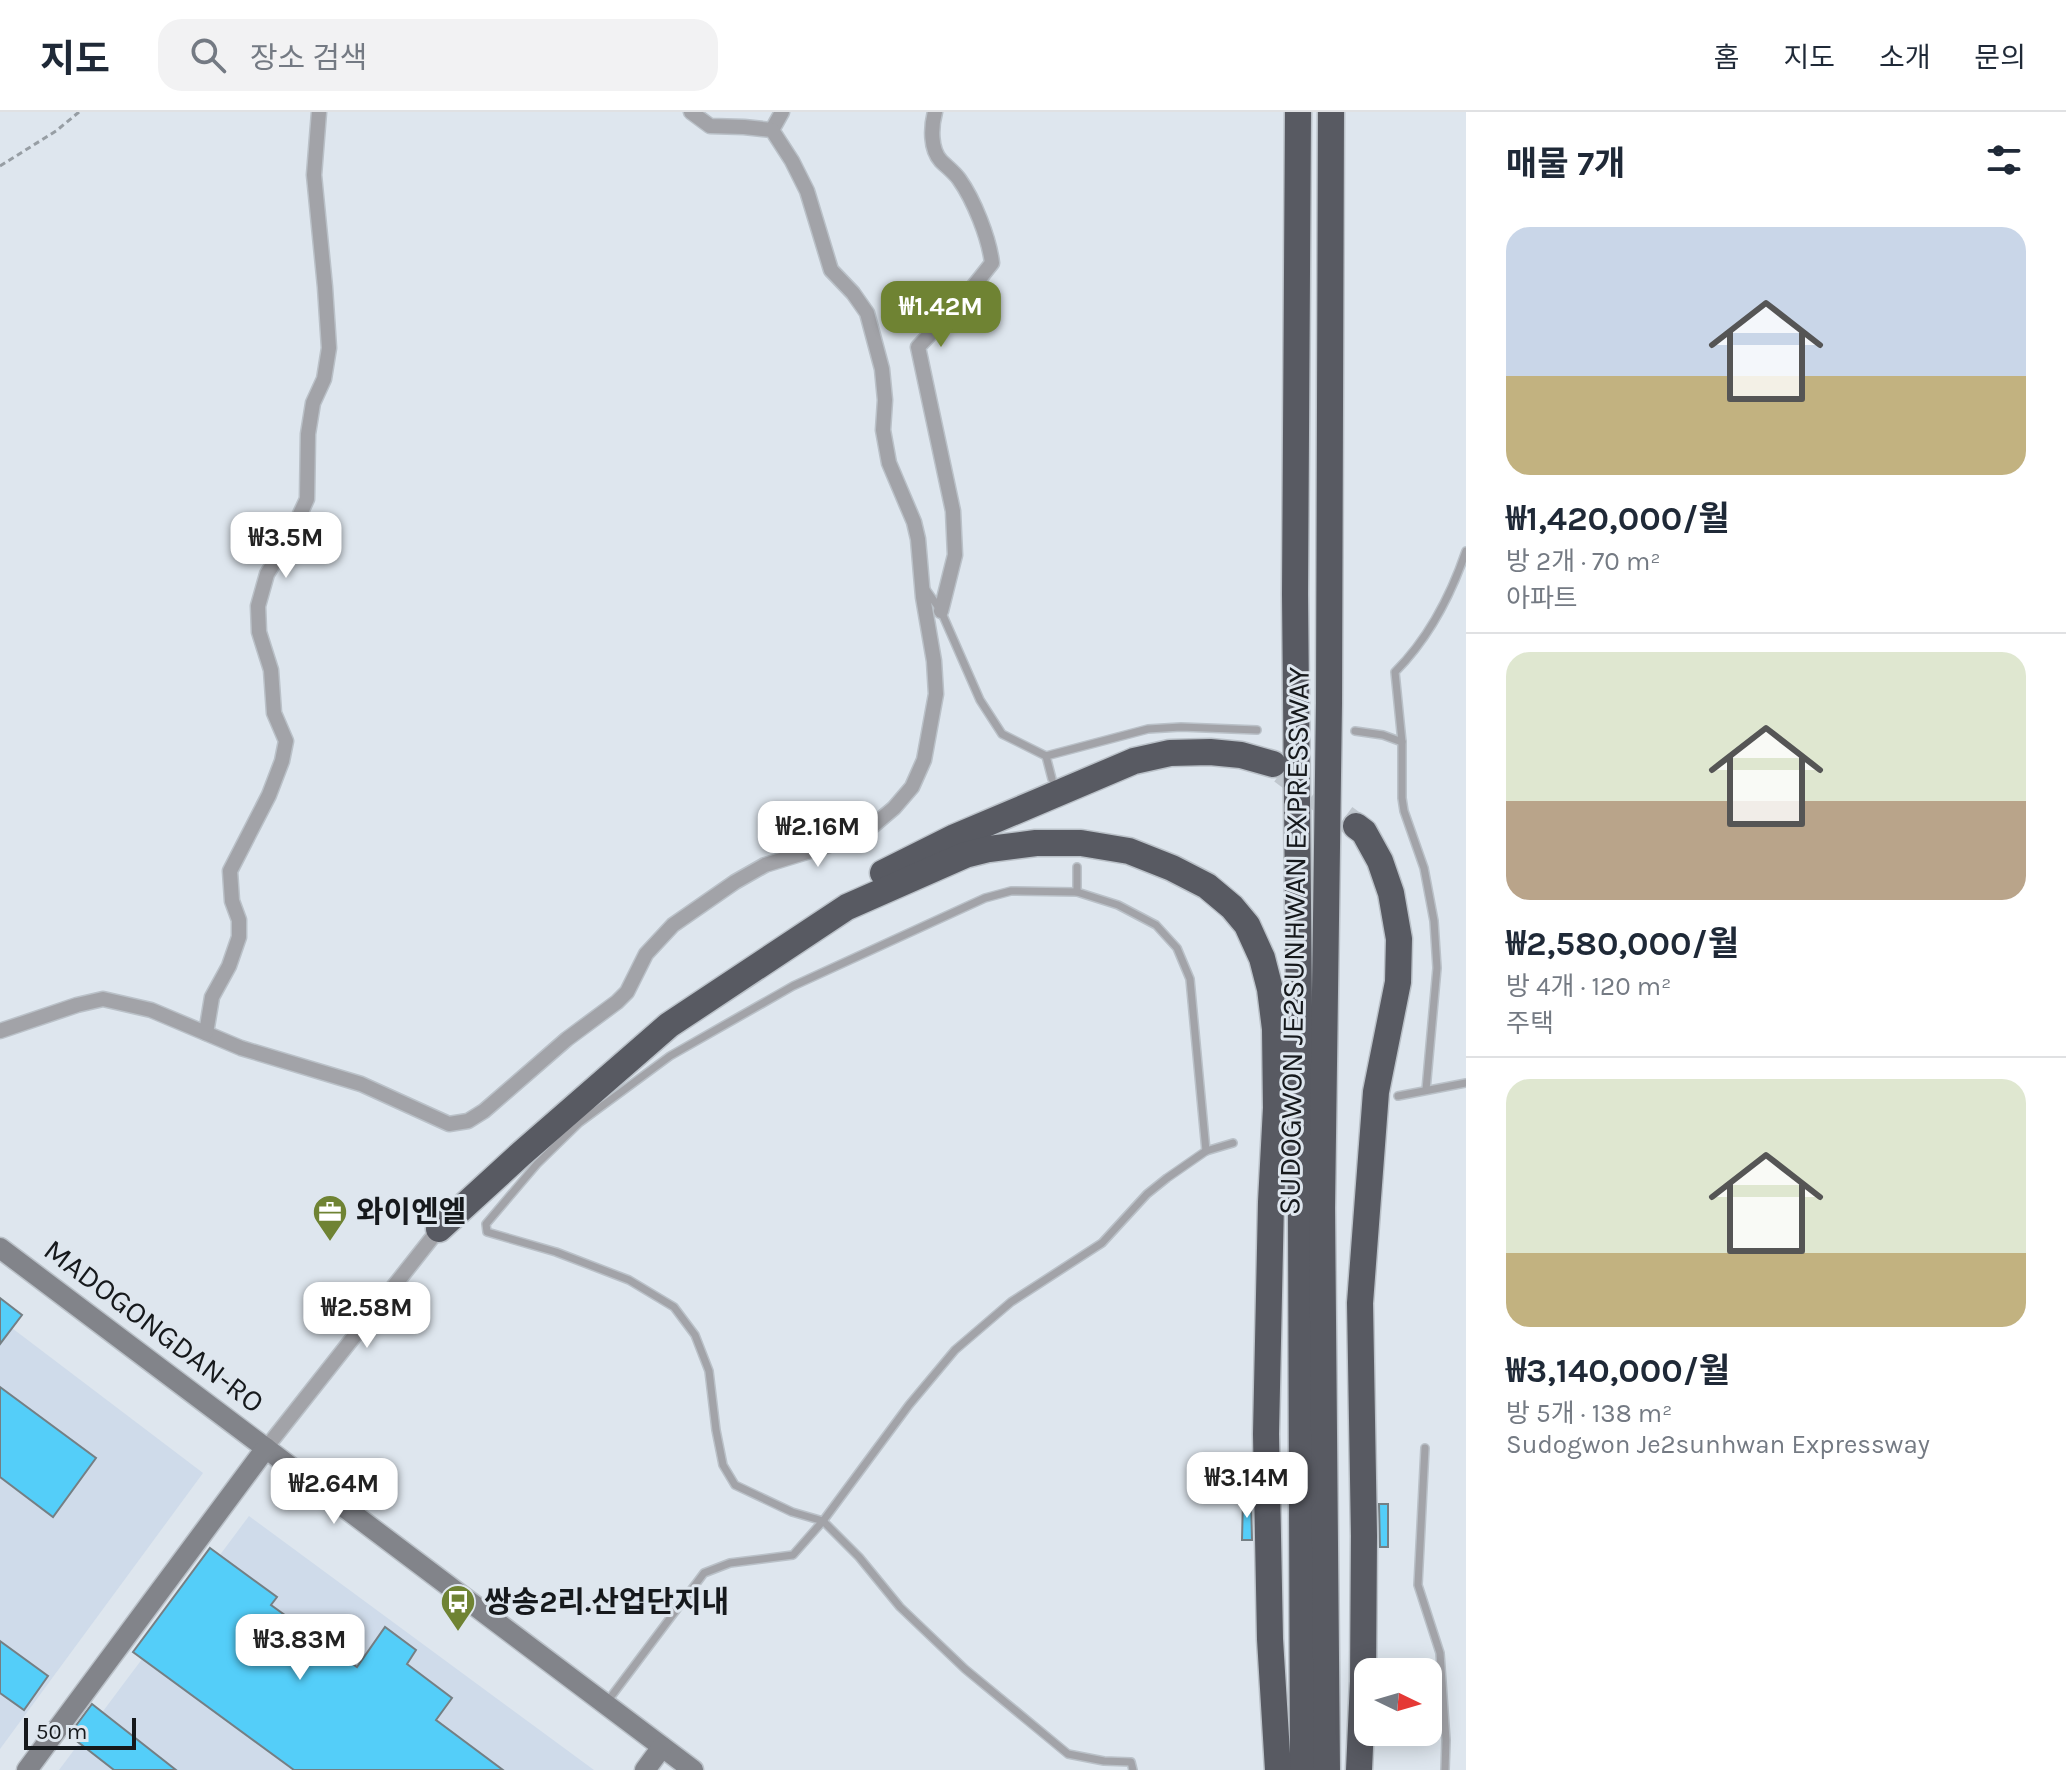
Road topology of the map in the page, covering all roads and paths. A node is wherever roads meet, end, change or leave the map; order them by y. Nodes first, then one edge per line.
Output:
1 (79, 112) edge
2 (319, 112) edge
3 (691, 112) edge
4 (782, 112) edge
5 (935, 112) edge
6 (1298, 112) edge
7 (1331, 112) edge
8 (772, 130) junction
9 (0, 166) edge
10 (1466, 551) edge
11 (922, 583) junction
12 (941, 611) junction
13 (1257, 730) dead end
14 (1355, 731) dead end
15 (1402, 742) junction
16 (1046, 756) junction
17 (1273, 764) tunnel mouth
18 (1052, 779) dead end
19 (1356, 826) tunnel mouth
20 (1077, 867) dead end
21 (1077, 892) junction
22 (0, 1031) edge
23 (206, 1033) junction
24 (1466, 1083) edge
25 (1426, 1090) junction
26 (1398, 1096) dead end
27 (1233, 1143) dead end
28 (1206, 1151) junction
29 (439, 1229) junction
30 (0, 1248) edge
31 (266, 1448) junction
32 (1425, 1448) dead end
33 (823, 1521) junction
34 (606, 1704) junction
35 (662, 1747) junction
36 (27, 1770) edge
37 (645, 1770) edge
38 (693, 1770) edge
39 (1133, 1770) edge
40 (1278, 1770) edge
41 (1303, 1770) edge
42 (1327, 1770) edge
43 (1359, 1770) edge
44 (1445, 1770) edge

1 - 9 path
2 - 23 street
3 - 8 street
4 - 8 street
5 - 12 street
6 - 41 highway, SUDOGWON JE2SUNHWAN EXPRESSWAY
7 - 42 highway, SUDOGWON JE2SUNHWAN EXPRESSWAY
8 - 11 street
10 - 15 lane
11 - 12 lane
11 - 23 street
12 - 16 lane
13 - 16 lane
14 - 15 lane
15 - 25 lane
16 - 18 lane
17 - 29 highway
19 - 43 highway
20 - 21 lane
21 - 28 lane
21 - 33 lane
22 - 23 street
24 - 25 lane
25 - 26 lane
27 - 28 lane
28 - 33 lane
29 - 31 street
29 - 40 highway
30 - 31 main road, MADOGONGDAN-RO
31 - 34 main road, MADOGONGDAN-RO
31 - 36 main road
32 - 44 lane
33 - 34 lane
33 - 39 lane
34 - 35 main road, MADOGONGDAN-RO
35 - 37 main road
35 - 38 main road, MADOGONGDAN-RO

